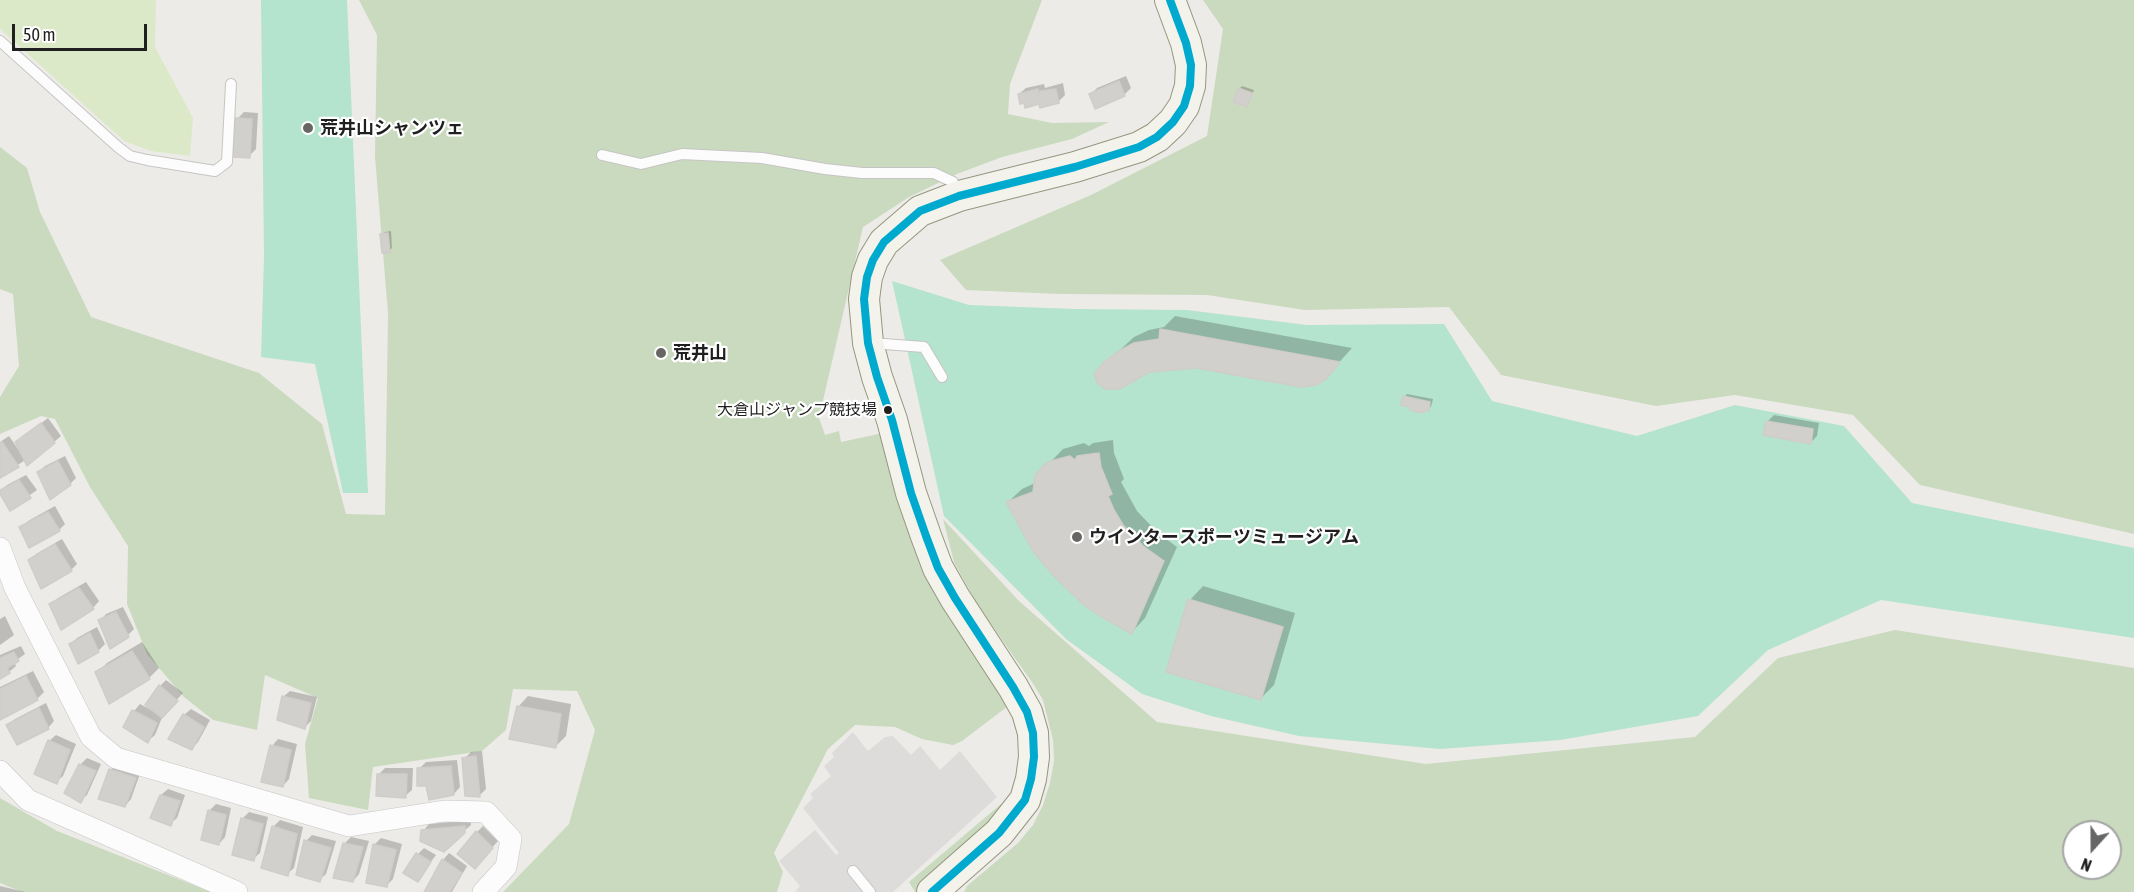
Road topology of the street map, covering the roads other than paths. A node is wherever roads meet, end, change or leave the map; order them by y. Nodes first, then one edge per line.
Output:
1 (1170, 0) edge
2 (0, 41) edge
3 (231, 84) dead end
4 (602, 155) dead end
5 (959, 196) junction
6 (868, 343) junction
7 (942, 377) dead end
8 (0, 548) edge
9 (0, 771) edge
10 (853, 871) dead end
11 (237, 892) edge
12 (483, 892) edge
13 (870, 892) edge
14 (932, 892) edge

1 - 5 street
2 - 3 lane
4 - 5 lane
5 - 6 street
6 - 7 lane
6 - 14 street
8 - 12 street
9 - 11 street
10 - 13 lane

